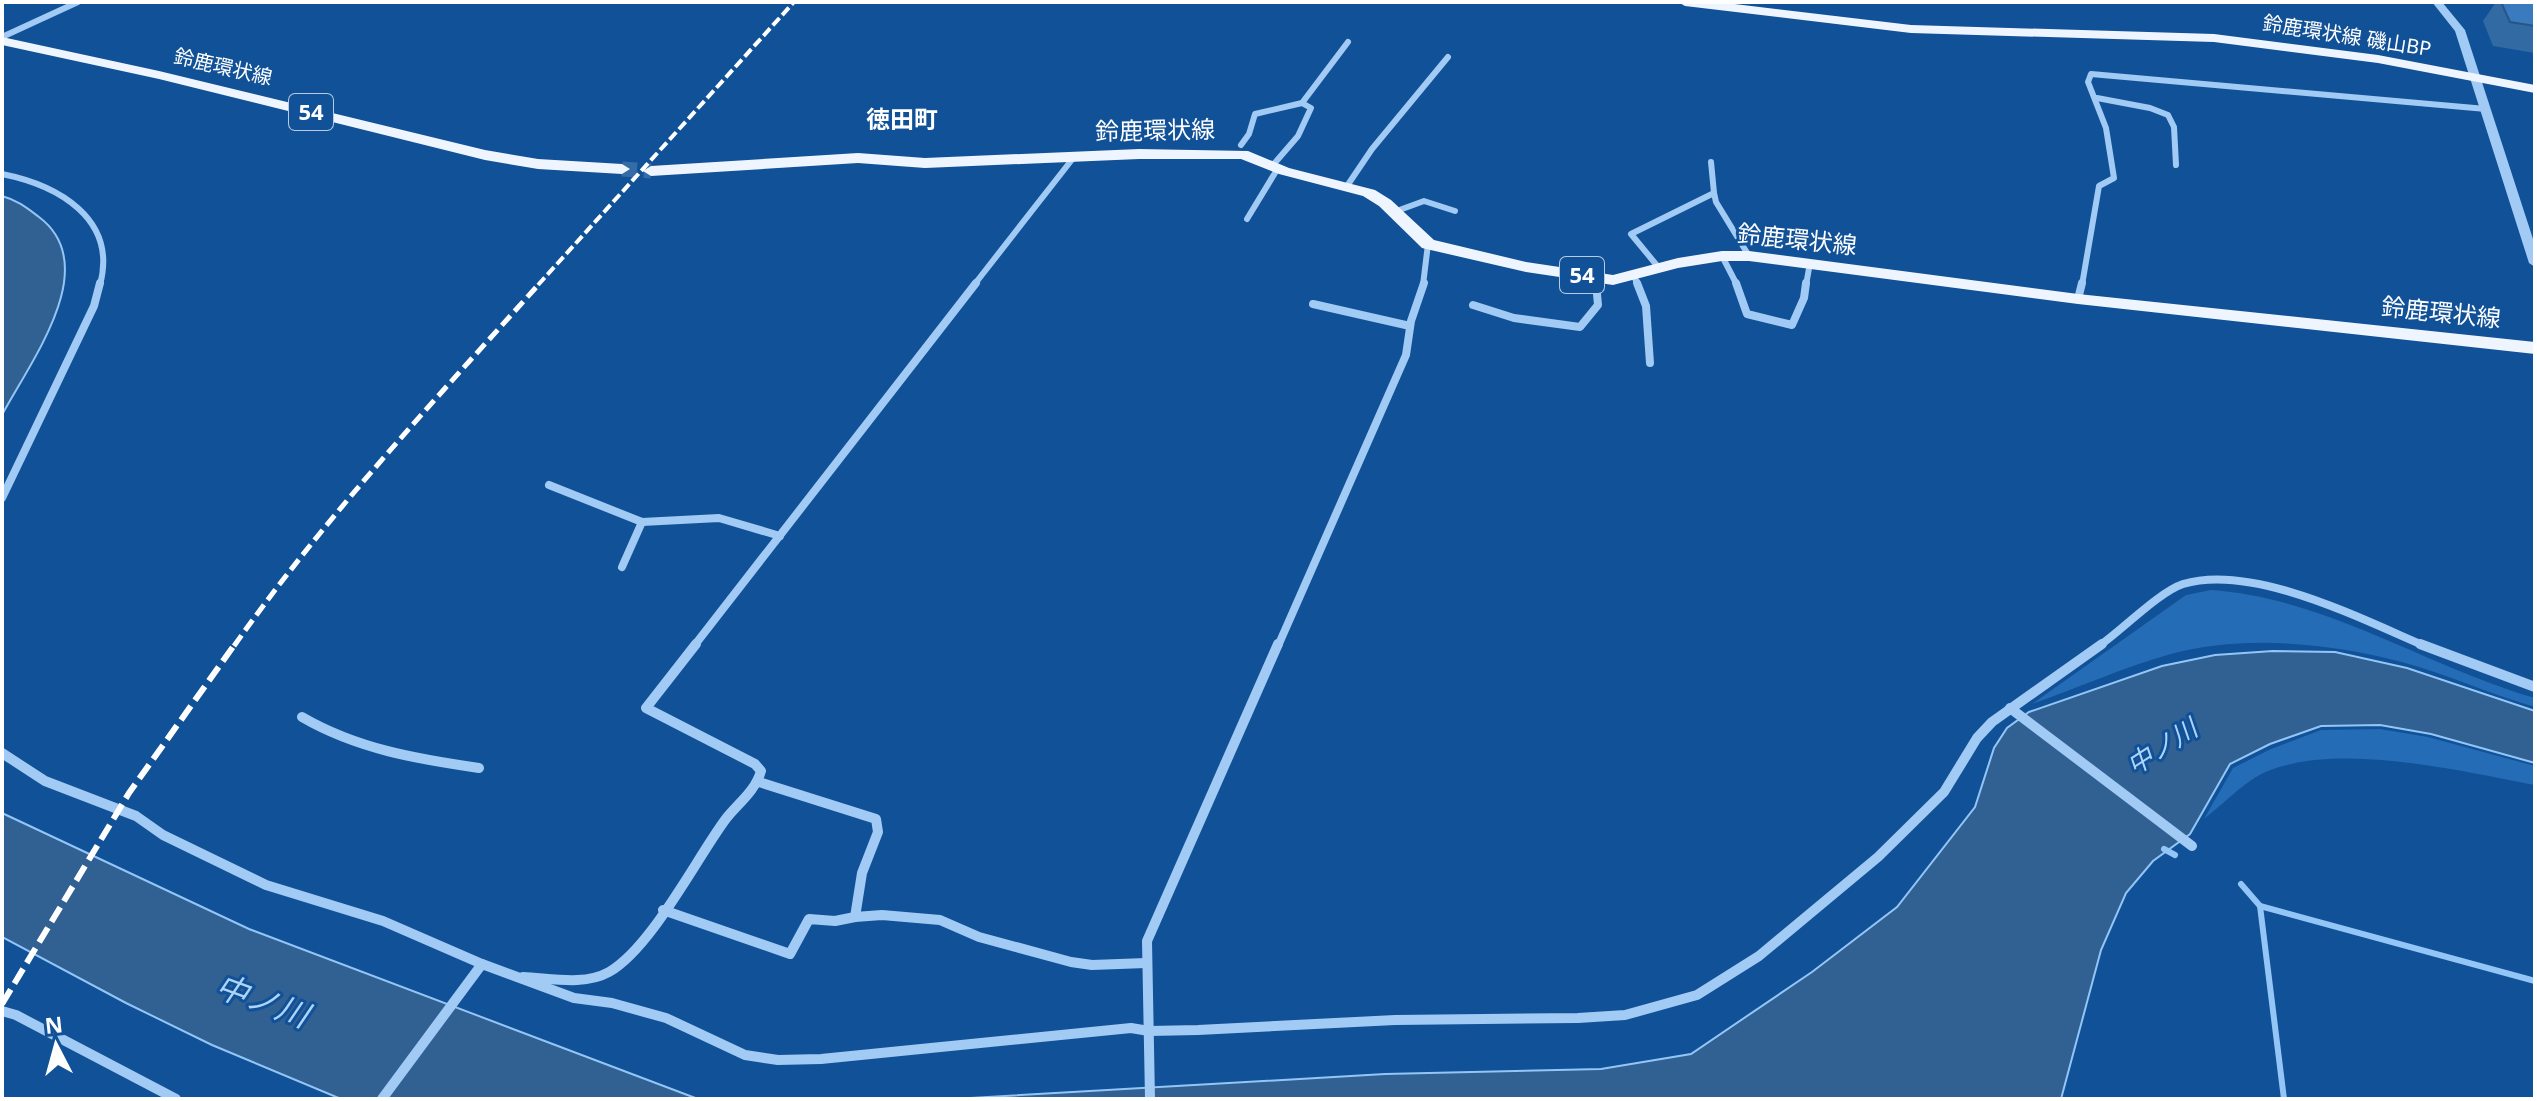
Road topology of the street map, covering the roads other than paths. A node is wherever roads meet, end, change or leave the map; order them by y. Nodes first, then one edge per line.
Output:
1 (78, 2) edge
2 (1685, 2) edge
3 (2437, 2) edge
4 (2, 39) edge
5 (1348, 42) dead end
6 (1448, 57) dead end
7 (2477, 77) junction
8 (2535, 89) edge
9 (2097, 98) junction
10 (1302, 103) junction
11 (2486, 109) junction
12 (1241, 145) dead end
13 (1074, 157) junction
14 (1711, 162) dead end
15 (2176, 165) dead end
16 (1276, 167) junction
17 (622, 169) tunnel mouth
18 (651, 171) tunnel mouth
19 (2, 174) edge
20 (1347, 186) junction
21 (1714, 193) junction
22 (1455, 211) dead end
23 (1394, 212) junction
24 (1247, 219) dead end
25 (1428, 244) junction
26 (1722, 256) junction
27 (1749, 256) junction
28 (1810, 263) junction
29 (2535, 263) edge
30 (1659, 268) junction
31 (1633, 274) junction
32 (1595, 278) junction
33 (2078, 299) junction
34 (1313, 304) dead end
35 (1473, 305) dead end
36 (1410, 326) junction
37 (2535, 348) edge
38 (1650, 363) dead end
39 (549, 485) dead end
40 (2, 498) edge
41 (642, 522) junction
42 (780, 536) junction
43 (622, 567) dead end
44 (2535, 687) edge
45 (2010, 708) junction
46 (302, 717) dead end
47 (2, 753) edge
48 (479, 768) dead end
49 (759, 782) junction
50 (2192, 846) dead end
51 (663, 910) junction
52 (855, 917) junction
53 (1146, 963) junction
54 (480, 967) junction
55 (518, 976) junction
56 (2, 1011) edge
57 (1149, 1034) junction
58 (176, 1099) edge
59 (382, 1099) edge
60 (1150, 1099) edge

1 - 4 street
2 - 7 main road, 鈴鹿環状線 磯山BP
3 - 7 street
4 - 17 main road, 鈴鹿環状線 / 54
5 - 10 street
6 - 20 street
7 - 8 main road, 鈴鹿環状線 磯山BP
7 - 11 street
9 - 11 street
9 - 15 street
9 - 33 street
10 - 12 street
10 - 16 street
11 - 29 street
13 - 16 main road, 鈴鹿環状線
13 - 18 main road, 鈴鹿環状線
13 - 42 street
14 - 21 street
16 - 20 main road, 鈴鹿環状線
16 - 24 street
19 - 40 street
20 - 23 main road, 鈴鹿環状線
21 - 27 street
21 - 30 street
22 - 23 street
23 - 25 main road, 鈴鹿環状線
25 - 32 main road, 鈴鹿環状線 / 54
25 - 36 street
26 - 27 main road, 鈴鹿環状線 / 54
26 - 28 street
26 - 30 main road, 鈴鹿環状線 / 54
27 - 28 main road, 鈴鹿環状線 / 54
28 - 33 main road, 鈴鹿環状線 / 54
30 - 31 main road, 鈴鹿環状線 / 54
31 - 32 main road, 鈴鹿環状線 / 54
31 - 38 street
32 - 35 street
33 - 37 main road, 鈴鹿環状線 / 54
34 - 36 street
36 - 53 street
39 - 41 street
41 - 42 street
41 - 43 street
42 - 49 street
44 - 45 street
45 - 50 street
45 - 57 street
46 - 48 street
47 - 54 street
49 - 51 street
49 - 52 street
51 - 52 street
51 - 55 street
52 - 53 street
53 - 57 street
54 - 55 street
54 - 59 street
55 - 57 street
56 - 58 street
57 - 60 street

